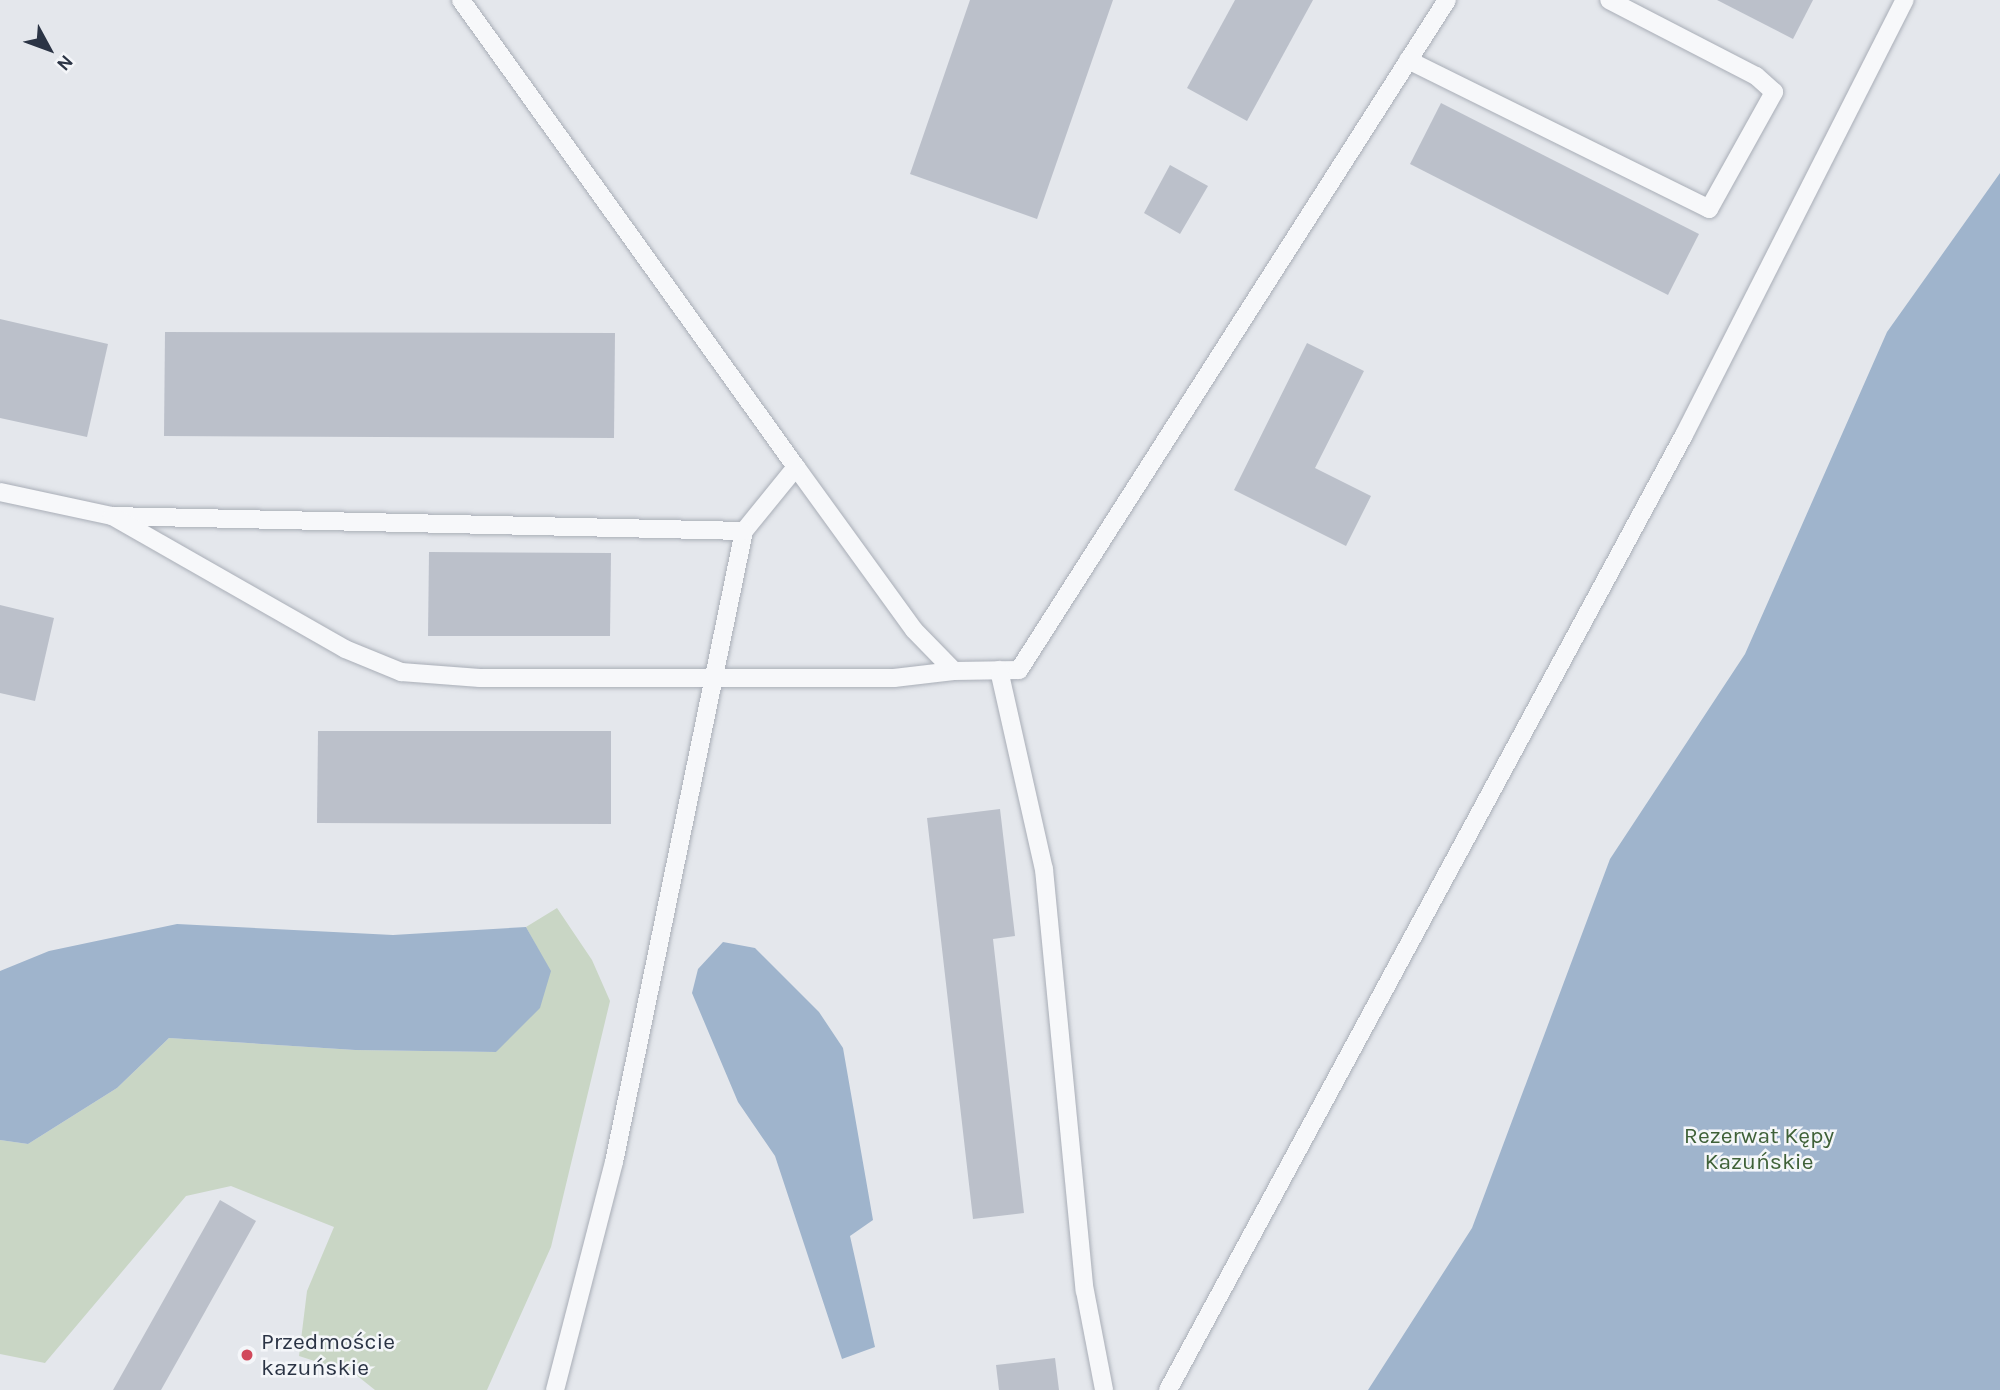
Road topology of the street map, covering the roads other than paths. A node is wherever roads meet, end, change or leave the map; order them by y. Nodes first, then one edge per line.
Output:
1 (461, 0) edge
2 (1447, 0) edge
3 (1609, 0) edge
4 (1905, 0) edge
5 (1408, 60) junction
6 (796, 467) junction
7 (0, 492) edge
8 (112, 516) junction
9 (744, 531) junction
10 (999, 670) junction
11 (954, 671) junction
12 (714, 678) junction
13 (555, 1390) edge
14 (1104, 1390) edge
15 (1168, 1390) edge

1 - 6 lane
2 - 5 lane
3 - 5 lane
4 - 15 lane
5 - 10 lane
6 - 9 lane
6 - 11 lane
7 - 8 lane
8 - 9 lane
8 - 12 lane
9 - 12 lane
10 - 11 lane
10 - 14 lane
11 - 12 lane
12 - 13 lane

